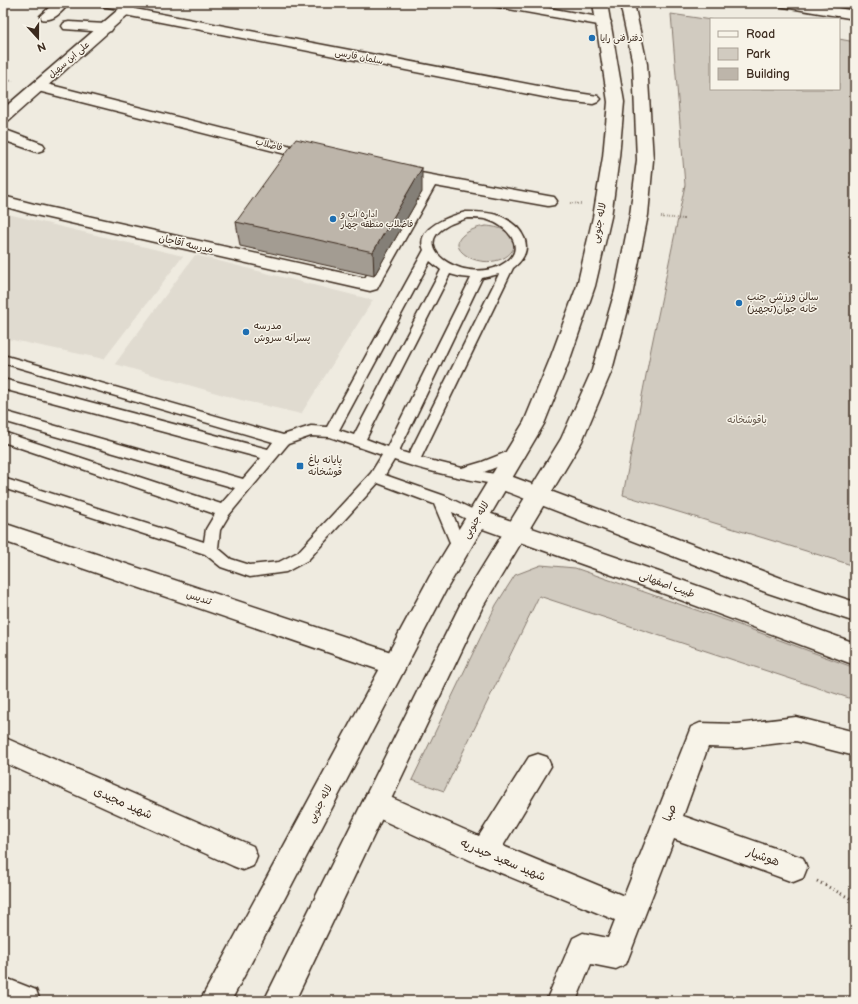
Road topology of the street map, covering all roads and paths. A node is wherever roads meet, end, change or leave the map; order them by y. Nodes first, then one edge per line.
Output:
1 (62, 3) edge
2 (106, 3) edge
3 (498, 3) edge
4 (600, 3) edge
5 (627, 3) edge
6 (784, 3) edge
7 (129, 7) edge
8 (855, 15) edge
9 (47, 16) dead end
10 (604, 22) junction
11 (69, 26) dead end
12 (106, 28) junction
13 (38, 87) junction
14 (594, 99) dead end
15 (3, 117) edge
16 (3, 134) edge
17 (37, 147) dead end
18 (334, 161) edge
19 (379, 171) edge
20 (430, 180) junction
21 (3, 201) edge
22 (548, 201) dead end
23 (655, 217) dead end
24 (684, 219) dead end
25 (429, 252) junction
26 (508, 267) junction
27 (447, 269) junction
28 (478, 275) junction
29 (3, 359) edge
30 (3, 384) edge
31 (3, 416) edge
32 (330, 432) junction
33 (3, 436) edge
34 (283, 440) junction
35 (358, 441) junction
36 (391, 453) junction
37 (517, 453) junction
38 (270, 455) junction
39 (413, 461) junction
40 (461, 473) junction
41 (376, 478) junction
42 (500, 480) junction
43 (3, 483) edge
44 (245, 485) junction
45 (538, 495) junction
46 (440, 500) junction
47 (224, 511) junction
48 (477, 518) junction
49 (3, 532) edge
50 (516, 533) junction
51 (459, 548) junction
52 (210, 550) junction
53 (855, 612) edge
54 (855, 654) edge
55 (394, 664) junction
56 (855, 744) edge
57 (3, 750) edge
58 (538, 766) dead end
59 (376, 804) junction
60 (666, 823) junction
61 (484, 852) junction
62 (243, 856) dead end
63 (793, 868) joint
64 (855, 901) edge
65 (631, 913) junction
66 (3, 992) edge
67 (24, 1001) edge
68 (215, 1001) edge
69 (279, 1001) edge
70 (561, 1001) edge

1 - 9 street
2 - 7 street, سلمان فارسی
3 - 10 street
4 - 10 street, لاله جنوبی
5 - 45 street
6 - 8 street
7 - 12 street, علی ابن سهیل
7 - 14 street, سلمان فارسی
10 - 37 street, لاله جنوبی
11 - 12 street
12 - 13 street, علی ابن سهیل
13 - 15 street, علی ابن سهیل
13 - 18 street, فاضلاب
16 - 17 street
19 - 20 street
20 - 21 street, مدرسه آقاجان
20 - 22 street
23 - 24 path
25 - 26 lane
25 - 27 lane
25 - 32 lane
26 - 28 lane
26 - 39 lane
27 - 28 lane
27 - 35 lane
28 - 36 lane
29 - 34 lane
30 - 38 lane
31 - 44 lane
32 - 34 lane
32 - 35 lane
33 - 47 lane
34 - 38 lane
35 - 36 lane
36 - 39 lane
36 - 41 lane
37 - 40 lane
37 - 42 street, لاله جنوبی
38 - 44 lane
39 - 40 lane
40 - 42 lane
41 - 46 lane
41 - 52 lane
42 - 45 street
42 - 48 street, لاله جنوبی
43 - 52 lane
44 - 47 lane
45 - 50 street
45 - 53 street
46 - 48 lane
46 - 51 lane
47 - 52 lane
48 - 50 street, طبیب اصفهانی
48 - 51 street, لاله جنوبی
49 - 55 street, تندیس
50 - 54 street, طبیب اصفهانی
50 - 59 street
51 - 55 street, لاله جنوبی
55 - 68 street, لاله جنوبی
56 - 60 street, صبا
57 - 62 street, شهید مجیدی
58 - 61 street
59 - 61 street, شهید سعید حیدریه
59 - 69 street
60 - 63 street, هوشیار
60 - 65 street, صبا
61 - 65 street, شهید سعید حیدریه
63 - 64 path, هوشیار
65 - 70 street, صبا
66 - 67 street

